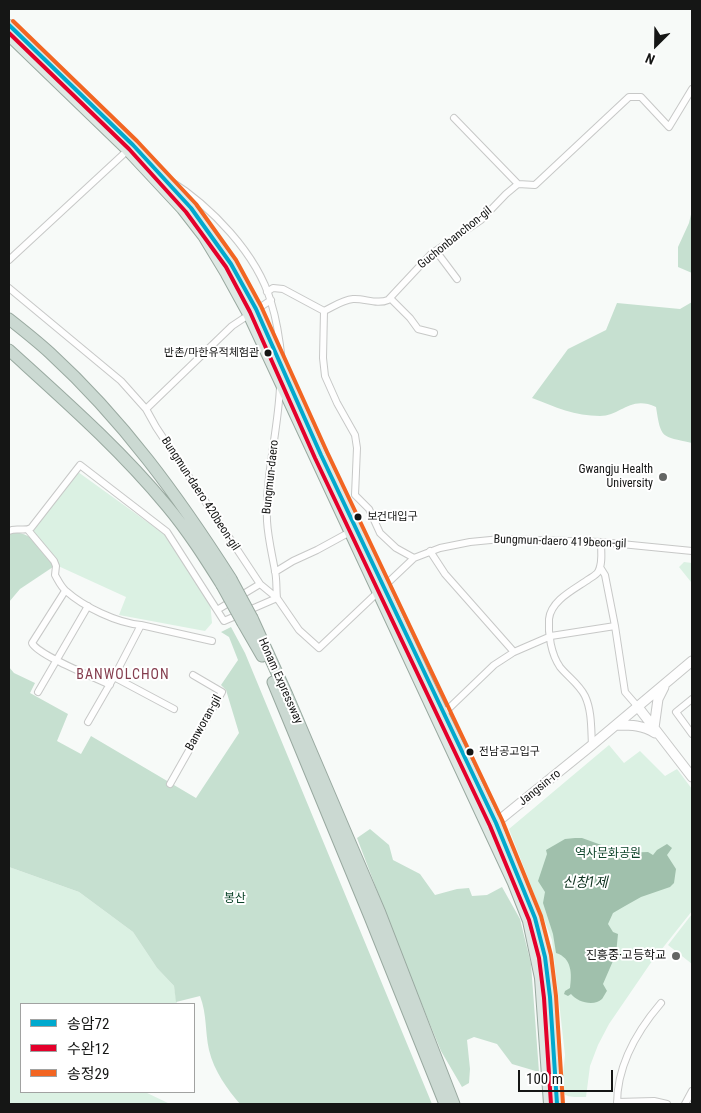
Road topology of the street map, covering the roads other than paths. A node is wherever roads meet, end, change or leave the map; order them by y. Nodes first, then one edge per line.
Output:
1 (9, 25) edge
2 (9, 36) edge
3 (692, 89) edge
4 (454, 118) dead end
5 (130, 147) junction
6 (164, 177) junction
7 (518, 184) junction
8 (436, 251) junction
9 (9, 260) edge
10 (457, 279) dead end
11 (9, 288) edge
12 (267, 292) junction
13 (390, 298) junction
14 (271, 300) junction
15 (9, 312) edge
16 (252, 312) junction
17 (324, 312) junction
18 (9, 319) edge
19 (434, 332) dead end
20 (9, 350) edge
21 (50, 352) junction
22 (9, 359) edge
23 (284, 374) junction
24 (280, 386) junction
25 (146, 409) junction
26 (9, 530) edge
27 (28, 530) junction
28 (350, 532) junction
29 (192, 537) junction
30 (601, 542) junction
31 (430, 551) junction
32 (692, 551) edge
33 (414, 558) junction
34 (600, 567) junction
35 (275, 572) junction
36 (226, 582) junction
37 (260, 584) junction
38 (381, 590) junction
39 (65, 591) junction
40 (277, 598) junction
41 (88, 606) junction
42 (217, 610) junction
43 (247, 620) junction
44 (141, 625) junction
45 (615, 626) junction
46 (551, 636) junction
47 (212, 641) dead end
48 (514, 652) junction
49 (56, 659) junction
50 (692, 661) edge
51 (193, 675) dead end
52 (114, 678) junction
53 (666, 683) junction
54 (110, 685) junction
55 (38, 692) dead end
56 (692, 699) edge
57 (638, 707) junction
58 (174, 709) dead end
59 (443, 714) junction
60 (88, 722) dead end
61 (617, 725) junction
62 (654, 728) junction
63 (692, 734) edge
64 (661, 737) junction
65 (592, 745) junction
66 (692, 777) edge
67 (170, 784) dead end
68 (496, 823) junction
69 (488, 830) junction
70 (661, 1002) dead end
71 (692, 1091) edge
72 (617, 1103) edge
73 (445, 1104) edge
74 (454, 1104) edge
75 (548, 1104) edge
76 (557, 1104) edge
77 (667, 1104) edge
78 (685, 1104) edge

1 - 5 main road, Bungmun-daero
2 - 5 main road, Bungmun-daero
3 - 7 street
4 - 7 street
5 - 6 main road, Bungmun-daero
5 - 9 street
5 - 16 main road, Bungmun-daero
6 - 12 street
6 - 16 main road, Bungmun-daero
7 - 8 street, Guchonbanchon-gil
8 - 10 street
8 - 13 street, Guchonbanchon-gil
11 - 25 street, Bungmun-daero 420beon-gil
12 - 14 street
12 - 17 street
13 - 17 street
13 - 19 street
14 - 16 street
14 - 23 street
15 - 21 highway
16 - 23 main road, Bungmun-daero
16 - 24 main road, Bungmun-daero
16 - 25 street
17 - 33 street
18 - 21 highway, Honam Expressway
20 - 29 highway, Honam Expressway
21 - 36 highway, Honam Expressway
22 - 29 highway
23 - 38 main road, Bungmun-daero
24 - 28 main road, Bungmun-daero
24 - 35 street, Bungmun-daero
25 - 37 street, Bungmun-daero 420beon-gil
26 - 27 street
27 - 39 street
27 - 42 street
28 - 35 street
28 - 38 main road, Bungmun-daero
29 - 36 highway, Honam Expressway
30 - 31 street, Bungmun-daero 419beon-gil
30 - 32 street, Bungmun-daero 419beon-gil
30 - 34 street
31 - 33 street, Bungmun-daero 419beon-gil
31 - 48 street
33 - 38 street, Bungmun-daero 419beon-gil
34 - 45 street
34 - 46 street
35 - 40 street, Bungmun-daero
36 - 43 highway, Honam Expressway, bridge
37 - 40 street, Bungmun-daero 420beon-gil
37 - 42 street
38 - 40 street, Bungmun-daero 420beon-gil
38 - 59 main road, Bungmun-daero
38 - 69 main road, Bungmun-daero
39 - 41 street
39 - 49 street
40 - 42 street
41 - 44 street
41 - 49 street
43 - 73 highway, Honam Expressway
43 - 74 highway, Honam Expressway
44 - 47 street
44 - 52 street
45 - 46 street
45 - 57 street
46 - 48 street
46 - 65 street
48 - 59 street
49 - 54 street
49 - 55 street
50 - 53 main road, Jangsin-ro
51 - 67 street, Banworan-gil
52 - 54 street
52 - 58 street
53 - 57 main road, Jangsin-ro
53 - 62 main road
54 - 60 street
56 - 63 street
57 - 61 main road, Jangsin-ro
57 - 62 main road
59 - 68 main road, Bungmun-daero
61 - 64 main road
61 - 65 main road, Jangsin-ro
62 - 64 main road
64 - 66 main road
65 - 68 main road, Jangsin-ro
68 - 69 main road, Jangsin-ro
68 - 76 main road, Bungmun-daero
69 - 75 main road, Bungmun-daero
70 - 72 street
71 - 78 street
72 - 77 street

